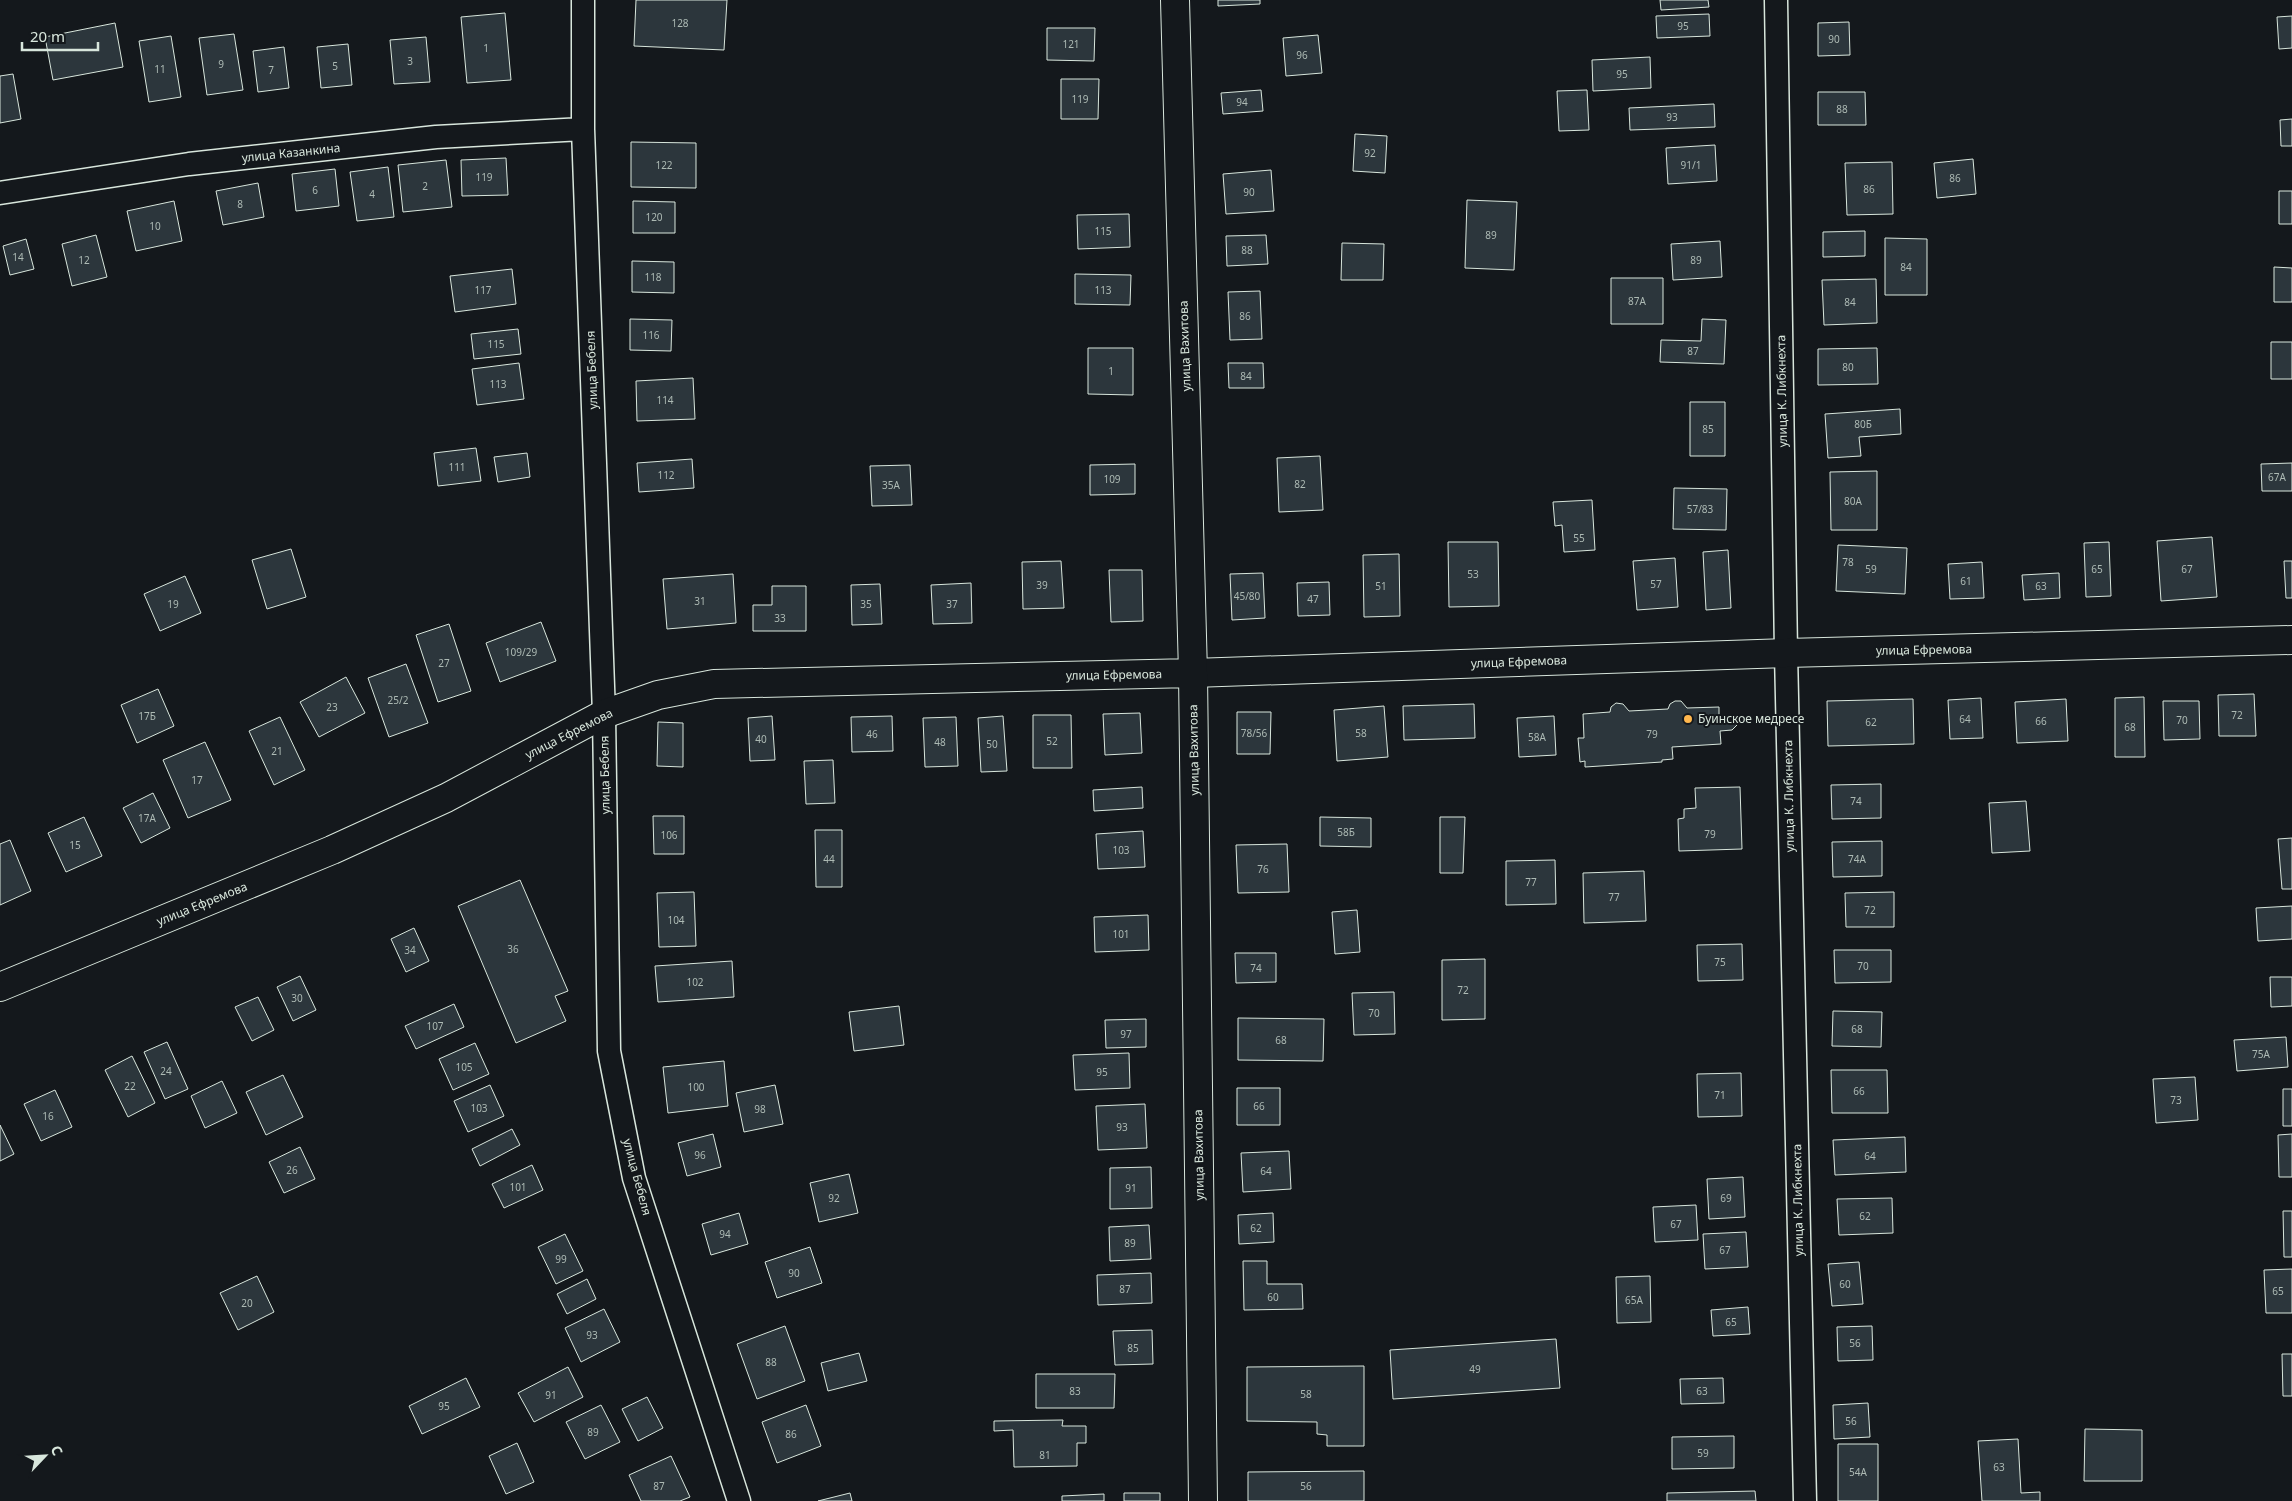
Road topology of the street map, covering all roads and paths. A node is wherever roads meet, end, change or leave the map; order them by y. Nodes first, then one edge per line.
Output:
1 (583, 0) edge
2 (1175, 0) edge
3 (1776, 0) edge
4 (584, 129) junction
5 (0, 194) edge
6 (2292, 640) edge
7 (1786, 653) junction
8 (1193, 673) junction
9 (604, 714) junction
10 (0, 987) edge
11 (739, 1501) edge
12 (1203, 1501) edge
13 (1805, 1501) edge

1 - 4 street, улица Бебеля
2 - 8 main road, улица Вахитова
3 - 7 street, улица К. Либкнехта
4 - 5 street, улица Казанкина
4 - 9 street, улица Бебеля
6 - 7 main road, улица Ефремова
7 - 8 main road, улица Ефремова
7 - 13 street, улица К. Либкнехта
8 - 9 main road, улица Ефремова
8 - 12 main road, улица Вахитова
9 - 10 main road, улица Ефремова
9 - 11 street, улица Бебеля

